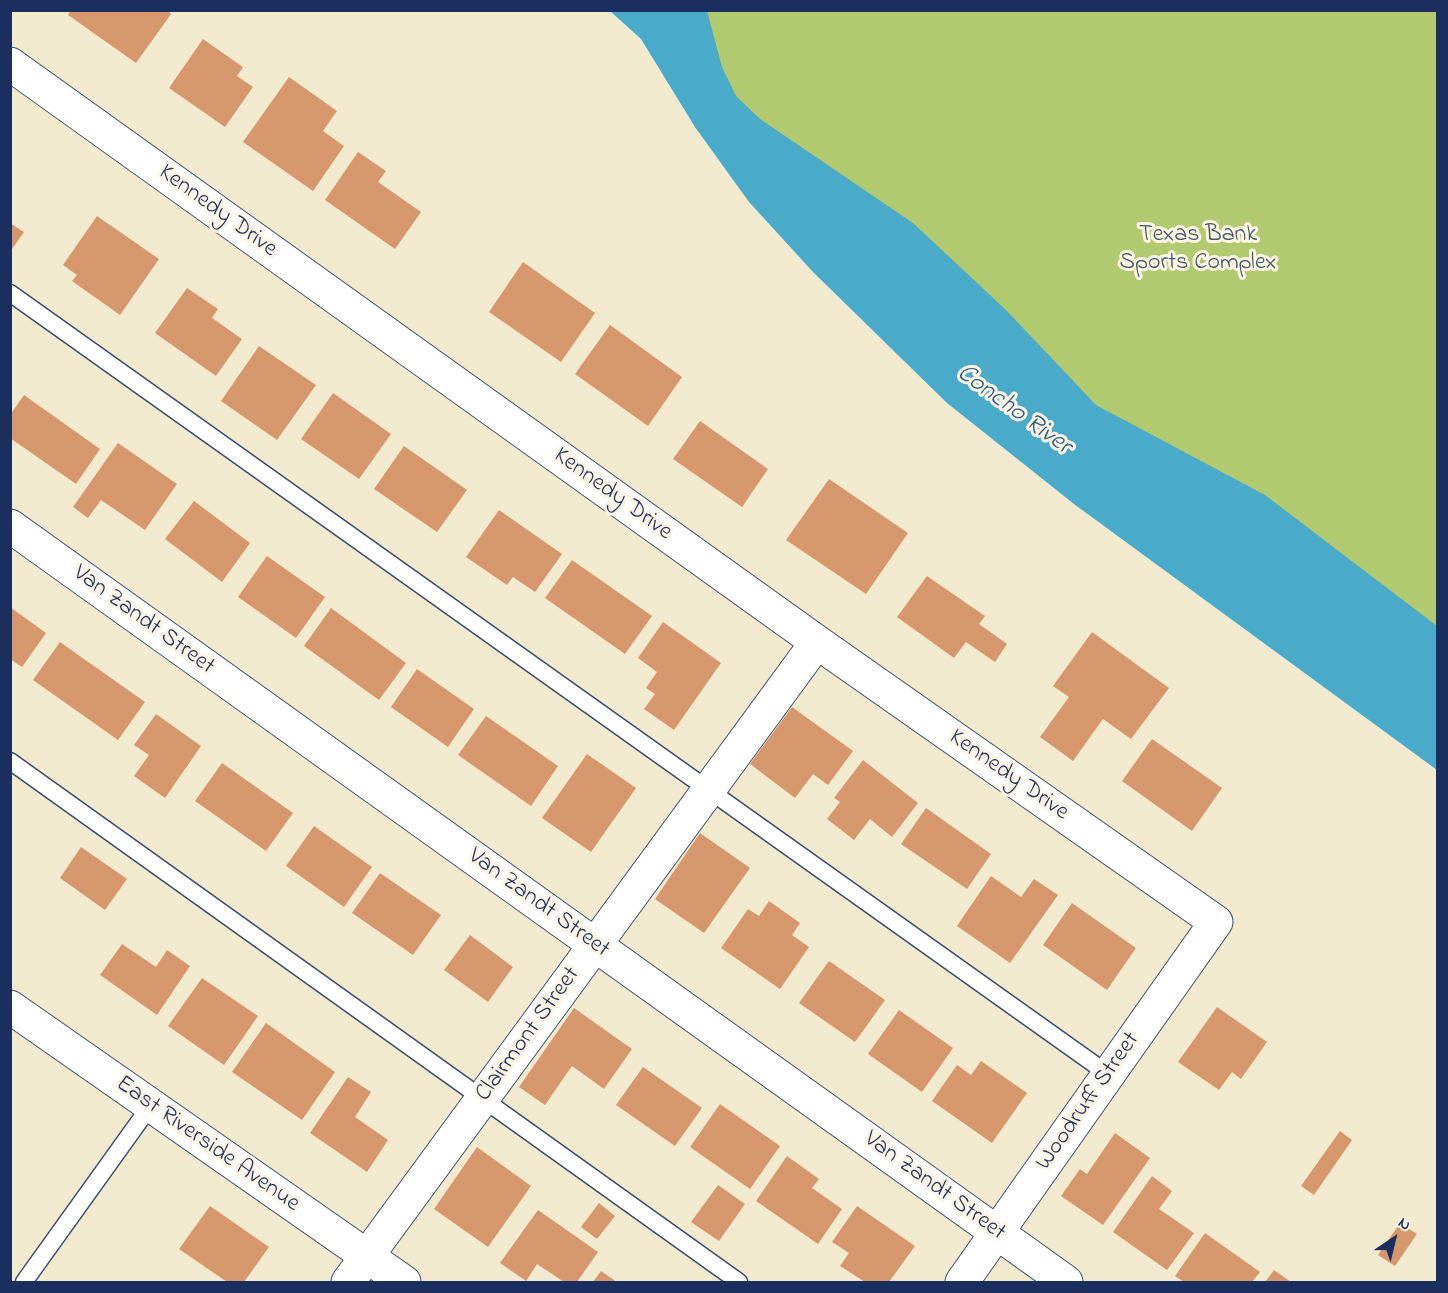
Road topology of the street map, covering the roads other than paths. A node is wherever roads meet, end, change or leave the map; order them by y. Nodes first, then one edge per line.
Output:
1 (10, 64) edge
2 (10, 293) edge
3 (10, 526) edge
4 (817, 642) junction
5 (10, 761) edge
6 (708, 790) junction
7 (1216, 922) joint
8 (595, 945) junction
9 (10, 1007) edge
10 (1108, 1074) junction
11 (483, 1098) junction
12 (151, 1105) junction
13 (997, 1232) junction
14 (367, 1256) junction
15 (24, 1282) edge
16 (348, 1282) edge
17 (404, 1282) edge
18 (739, 1282) edge
19 (962, 1282) edge
20 (1066, 1282) edge

1 - 4 street, Kennedy Drive
2 - 6 lane
3 - 8 street, Van Zandt Street
4 - 6 street, Clairmont Street
4 - 7 street, Kennedy Drive
5 - 11 lane
6 - 8 street, Clairmont Street
6 - 10 lane
7 - 10 street, Woodruff Street
8 - 11 street, Clairmont Street
8 - 13 street, Van Zandt Street
9 - 12 street, East Riverside Avenue
10 - 13 street, Woodruff Street
11 - 14 street, Clairmont Street
11 - 18 lane
12 - 14 street, East Riverside Avenue
12 - 15 lane
13 - 19 street, Woodruff Street
13 - 20 street, Van Zandt Street
14 - 16 street, Clairmont Street
14 - 17 street, East Riverside Avenue

